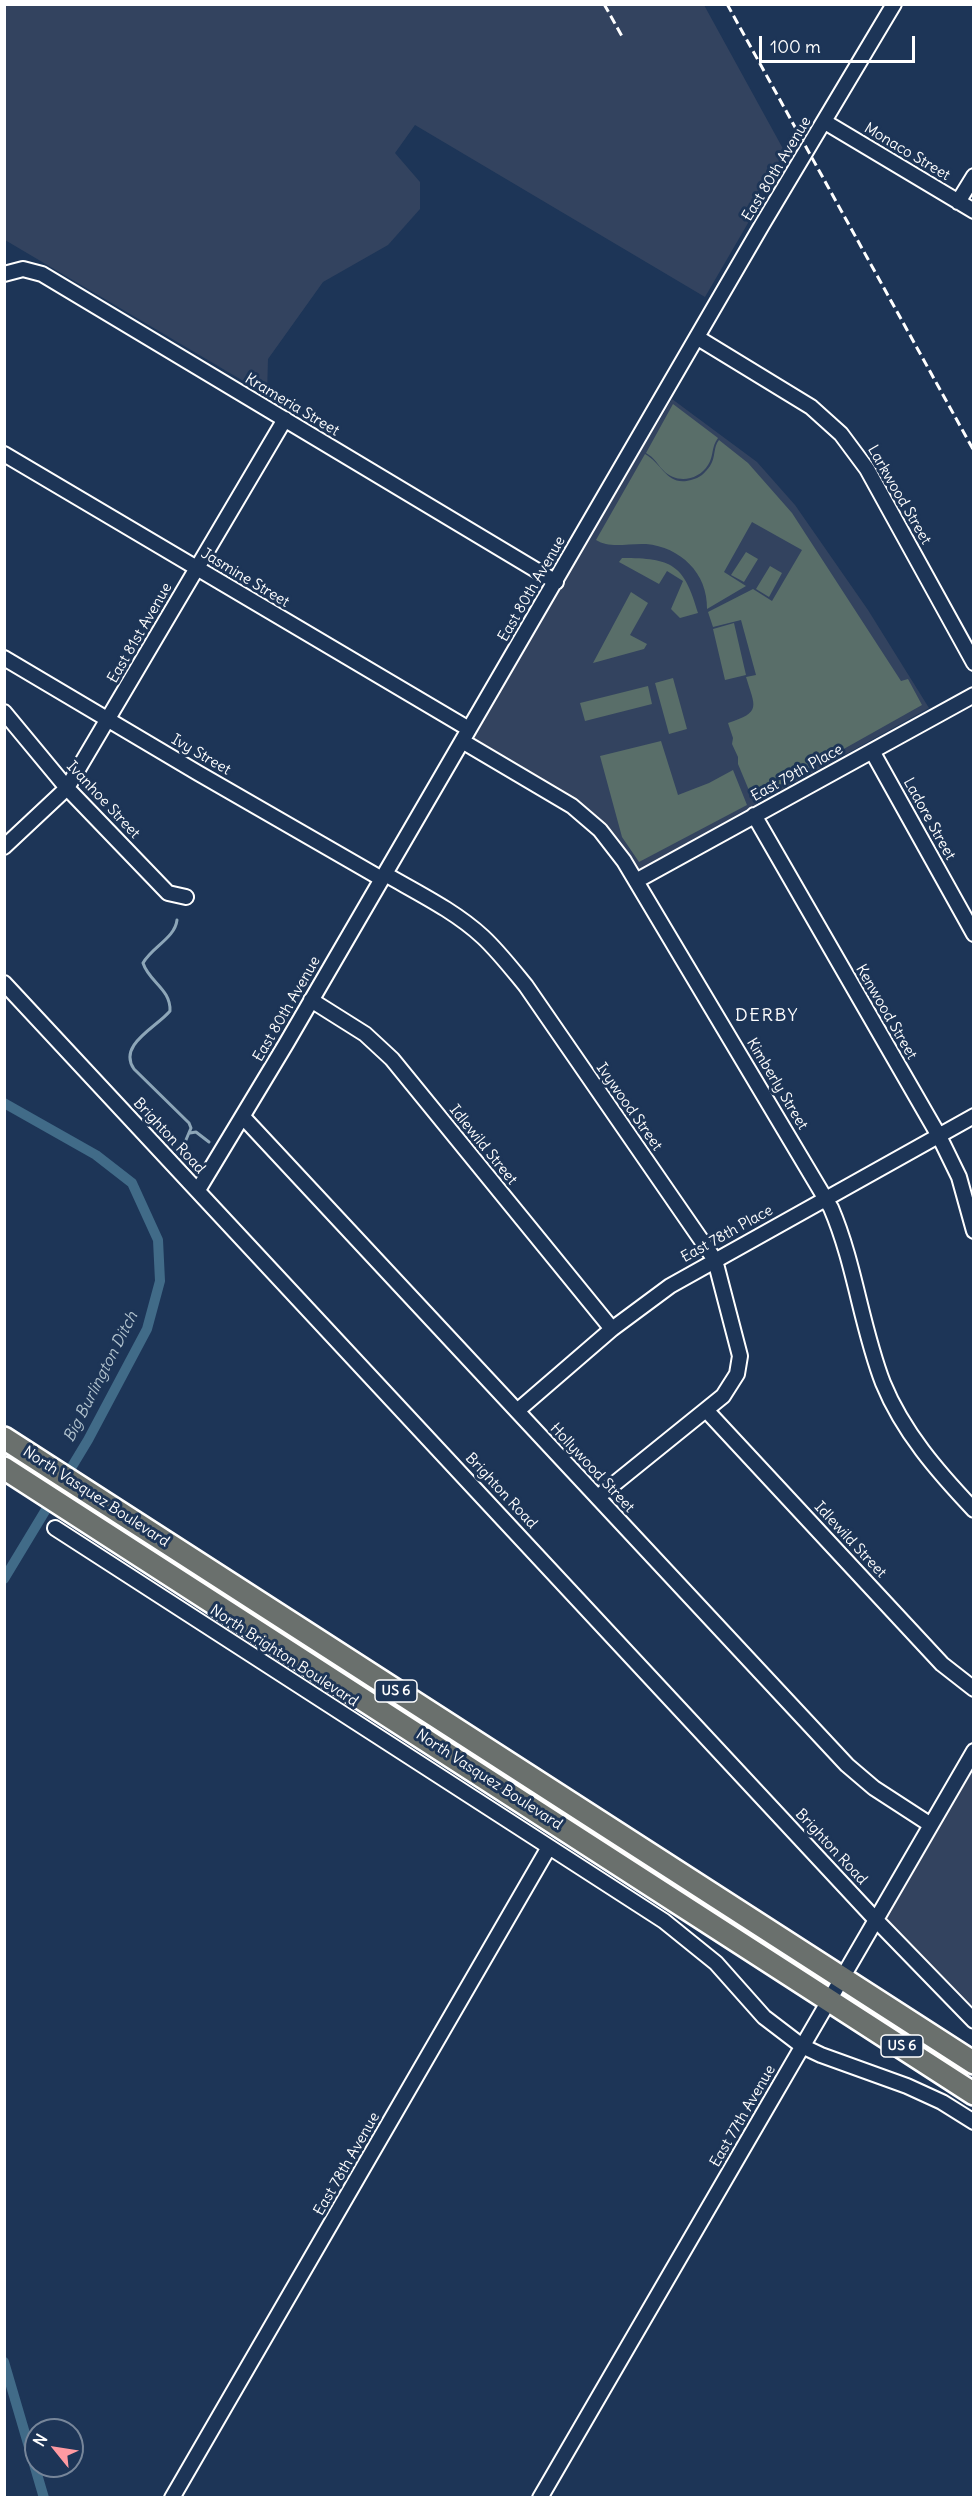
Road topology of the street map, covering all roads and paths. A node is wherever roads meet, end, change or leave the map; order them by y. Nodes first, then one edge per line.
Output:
1 (894, 4) edge
2 (825, 122) junction
3 (974, 176) edge
4 (958, 202) junction
5 (974, 210) edge
6 (6, 273) edge
7 (698, 339) junction
8 (285, 419) junction
9 (4, 454) edge
10 (196, 568) junction
11 (556, 582) junction
12 (4, 658) edge
13 (974, 663) edge
14 (974, 695) edge
15 (4, 712) edge
16 (109, 720) junction
17 (466, 735) junction
18 (872, 751) junction
19 (67, 788) junction
20 (754, 815) junction
21 (4, 847) edge
22 (383, 876) junction
23 (636, 881) junction
24 (186, 897) dead end
25 (974, 934) edge
26 (4, 983) edge
27 (311, 1000) junction
28 (974, 1116) edge
29 (243, 1117) junction
30 (939, 1136) junction
31 (198, 1190) junction
32 (826, 1199) junction
33 (974, 1231) edge
34 (715, 1260) junction
35 (612, 1329) junction
36 (706, 1410) junction
37 (517, 1412) junction
38 (4, 1438) edge
39 (4, 1468) edge
40 (598, 1497) junction
41 (974, 1509) edge
42 (55, 1528) dead end
43 (974, 1689) edge
44 (974, 1751) edge
45 (931, 1825) junction
46 (549, 1846) junction
47 (876, 1920) junction
48 (842, 1977) junction
49 (829, 2000) junction
50 (974, 2021) edge
51 (802, 2046) junction
52 (974, 2063) edge
53 (974, 2094) edge
54 (974, 2122) edge
55 (172, 2498) edge
56 (540, 2498) edge

1 - 2 street, East 80th Avenue
2 - 4 street, Monaco Street
2 - 7 street, East 80th Avenue
3 - 4 street
4 - 5 street, Monaco Street
6 - 8 street, Krameria Street
7 - 11 street, East 80th Avenue
7 - 13 street, Larkwood Street
8 - 10 street, East 81st Avenue
8 - 11 street, Krameria Street
9 - 10 street, Jasmine Street
10 - 16 street, East 81st Avenue
10 - 17 street, Jasmine Street
11 - 17 street, East 80th Avenue
12 - 16 street, Ivy Street
14 - 18 street, East 79th Place
15 - 19 street, Ivanhoe Street
16 - 19 street, East 81st Avenue
16 - 22 street, Ivy Street
17 - 22 street, East 80th Avenue
17 - 23 street, Kimberly Street
18 - 20 street, East 79th Place
18 - 25 street, Ladore Street
19 - 21 street, East 81st Avenue
19 - 24 street, Ivanhoe Street
20 - 23 street, East 79th Place
20 - 30 street, Kenwood Street
22 - 27 street, East 80th Avenue
22 - 34 street, Ivywood Street
23 - 32 street, Kimberly Street
26 - 31 street, Brighton Road
27 - 29 street, East 80th Avenue
27 - 35 street, Idlewild Street
28 - 30 street, East 78th Place
29 - 31 street, East 80th Avenue
29 - 37 street, Hollywood Street
30 - 32 street, East 78th Place
30 - 33 street, Kenwood Street
31 - 47 street, Brighton Road
32 - 34 street, East 78th Place
32 - 41 street, Kimberly Street
34 - 35 street, East 78th Place
34 - 36 street, Ivywood Street
35 - 37 street, East 78th Place
36 - 40 street, Ivywood Street
36 - 43 street, Idlewild Street
37 - 40 street, Hollywood Street
38 - 48 highway, North Vasquez Boulevard / US 6
39 - 49 highway, North Vasquez Boulevard / US 6
40 - 45 street, Hollywood Street
42 - 46 street, North Brighton Boulevard
44 - 45 street, East 77th Avenue
45 - 47 street, East 77th Avenue
46 - 51 street, North Brighton Boulevard
46 - 55 street, East 78th Avenue
47 - 48 street, East 77th Avenue
47 - 50 street, Brighton Road
48 - 49 street, East 77th Avenue
48 - 52 highway, North Vasquez Boulevard / US 6
49 - 51 street, East 77th Avenue
49 - 53 highway, North Vasquez Boulevard / US 6
51 - 54 street, North Brighton Boulevard
51 - 56 street, East 77th Avenue

